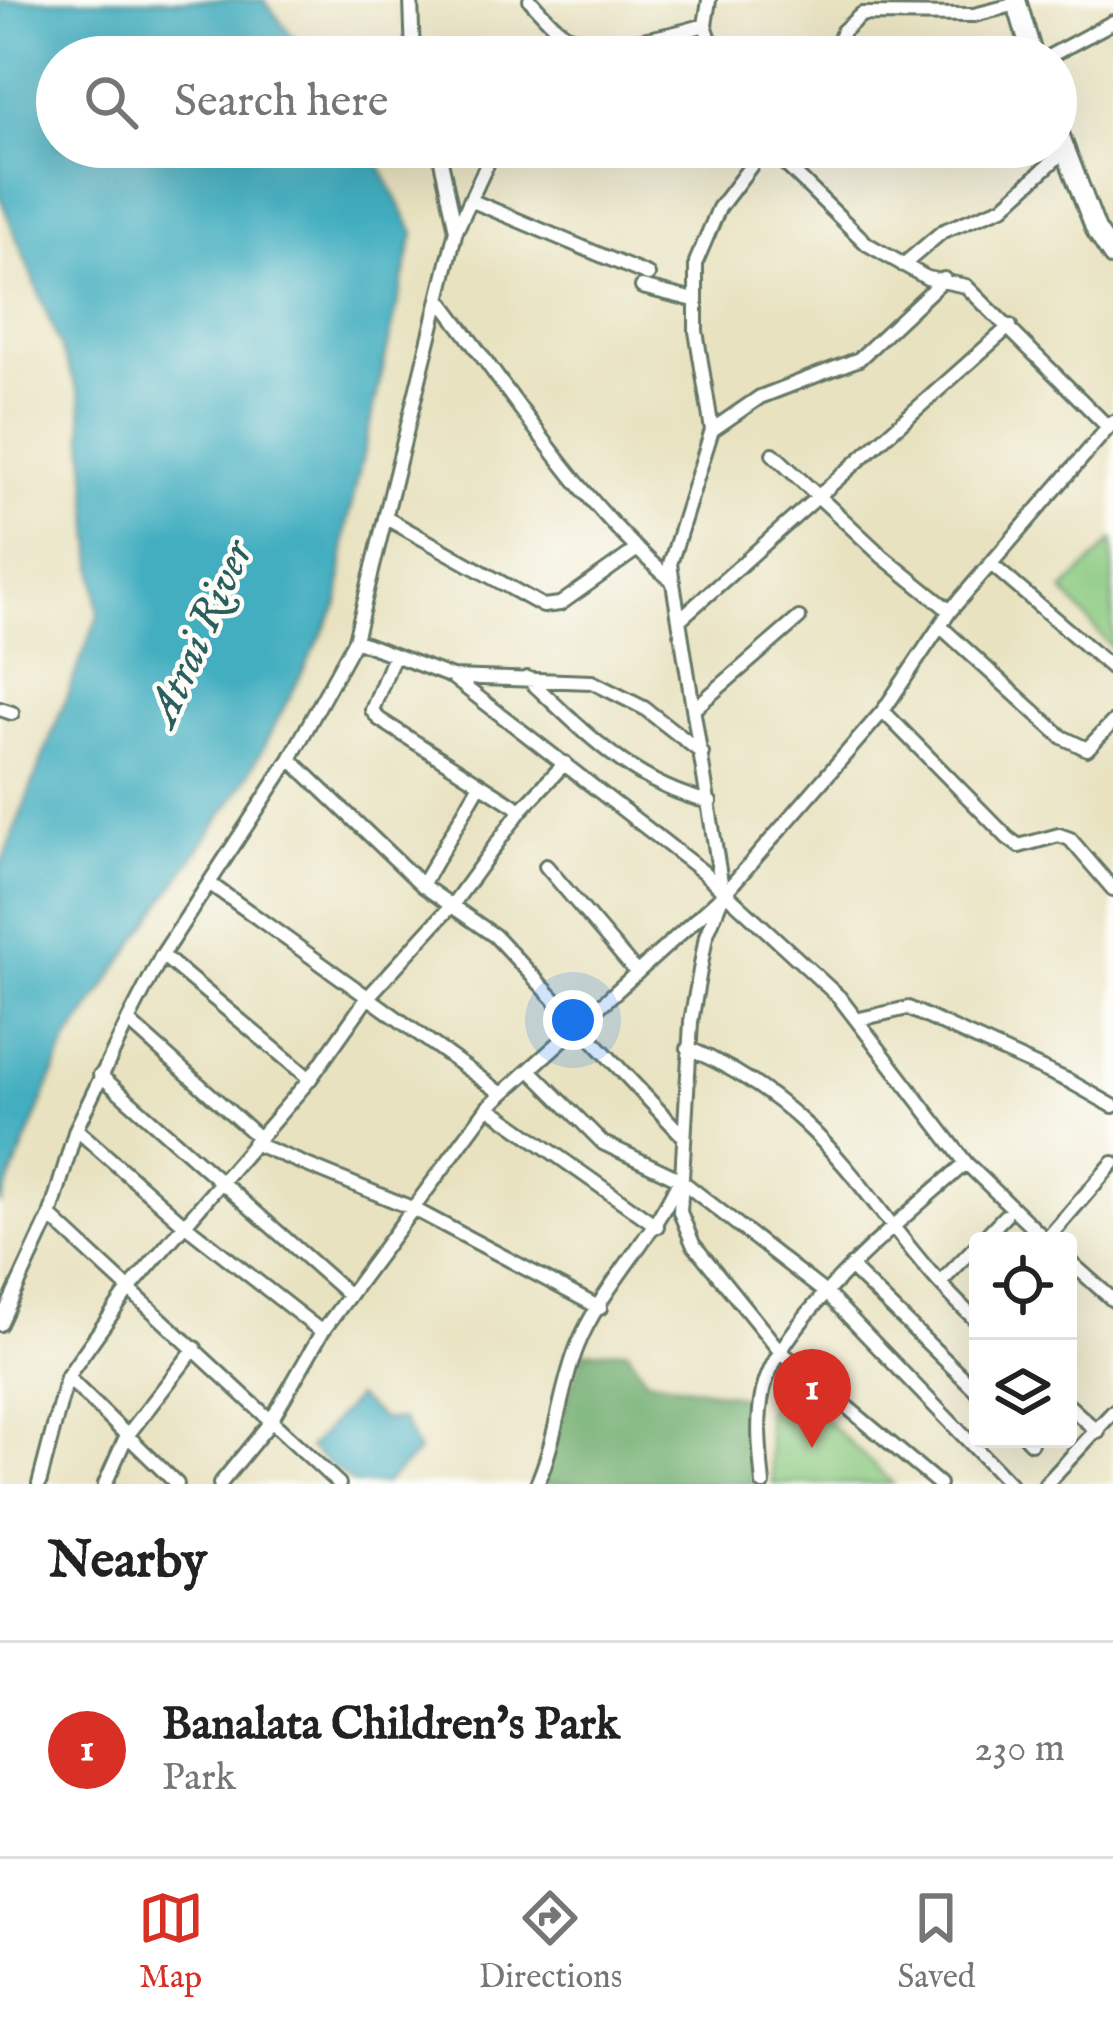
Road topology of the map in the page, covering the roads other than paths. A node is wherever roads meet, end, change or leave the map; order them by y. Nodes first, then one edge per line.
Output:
1 (411, 0) edge
2 (709, 0) edge
3 (534, 2) edge
4 (1017, 2) edge
5 (1113, 22) edge
6 (705, 25) junction
7 (412, 36) edge
8 (576, 36) edge
9 (668, 36) edge
10 (709, 36) edge
11 (841, 36) edge
12 (1027, 36) edge
13 (1077, 41) edge
14 (443, 168) edge
15 (485, 168) edge
16 (751, 168) edge
17 (786, 168) edge
18 (1045, 168) edge
19 (1071, 168) edge
20 (470, 200) junction
21 (456, 230) junction
22 (1113, 256) edge
23 (903, 265) junction
24 (944, 279) junction
25 (694, 300) junction
26 (441, 301) junction
27 (1010, 326) junction
28 (1110, 424) edge
29 (712, 430) junction
30 (773, 454) dead end
31 (819, 498) junction
32 (386, 518) junction
33 (636, 550) junction
34 (991, 564) junction
35 (670, 580) junction
36 (950, 610) junction
37 (800, 617) dead end
38 (679, 620) junction
39 (940, 626) junction
40 (355, 640) junction
41 (393, 658) junction
42 (1113, 669) edge
43 (452, 677) junction
44 (527, 678) junction
45 (695, 708) junction
46 (883, 711) junction
47 (1113, 722) edge
48 (704, 754) junction
49 (290, 759) junction
50 (566, 763) junction
51 (479, 786) junction
52 (710, 802) junction
53 (521, 810) junction
54 (546, 866) dead end
55 (209, 883) junction
56 (422, 885) junction
57 (1113, 889) edge
58 (723, 896) junction
59 (453, 904) junction
60 (162, 955) junction
61 (638, 973) junction
62 (368, 997) junction
63 (860, 1019) junction
64 (128, 1021) junction
65 (579, 1026) junction
66 (688, 1048) junction
67 (530, 1070) junction
68 (100, 1075) junction
69 (310, 1079) junction
70 (501, 1094) junction
71 (1113, 1106) edge
72 (488, 1107) junction
73 (76, 1129) junction
74 (680, 1133) junction
75 (255, 1140) junction
76 (966, 1163) junction
77 (1113, 1163) edge
78 (679, 1179) junction
79 (222, 1181) junction
80 (412, 1208) junction
81 (50, 1216) junction
82 (1005, 1216) dead end
83 (184, 1224) junction
84 (895, 1225) junction
85 (657, 1226) junction
86 (989, 1232) edge
87 (1039, 1232) edge
88 (1054, 1232) edge
89 (969, 1253) edge
90 (1077, 1268) edge
91 (851, 1269) junction
92 (942, 1281) junction
93 (130, 1288) junction
94 (349, 1295) junction
95 (828, 1295) junction
96 (1113, 1300) edge
97 (600, 1308) junction
98 (969, 1312) edge
99 (0, 1324) edge
100 (322, 1332) junction
101 (196, 1348) junction
102 (778, 1350) junction
103 (67, 1376) junction
104 (969, 1383) edge
105 (1113, 1412) edge
106 (1077, 1413) edge
107 (269, 1424) junction
108 (1097, 1432) junction
109 (126, 1437) junction
110 (39, 1484) edge
111 (105, 1484) edge
112 (177, 1484) edge
113 (220, 1484) edge
114 (339, 1484) edge
115 (537, 1484) edge
116 (763, 1484) edge
117 (939, 1484) edge
118 (1010, 1484) edge
119 (1046, 1484) edge

1 - 7 street
2 - 6 street
3 - 8 street
4 - 11 street
4 - 12 street
5 - 13 street
6 - 9 street
6 - 10 street
14 - 21 street
15 - 20 street
16 - 25 street
17 - 23 street
18 - 23 street
19 - 22 street
20 - 21 street
20 - 25 street
21 - 26 street
23 - 24 street
24 - 27 street
24 - 29 street
25 - 29 street
26 - 32 street
26 - 33 street
27 - 28 street
27 - 31 street
28 - 34 street
29 - 35 street
30 - 31 street
31 - 36 street
31 - 38 street
32 - 33 street
32 - 40 street
33 - 35 street
34 - 36 street
34 - 42 street
35 - 38 street
36 - 39 street
37 - 45 street
38 - 45 street
39 - 46 street
39 - 47 street
40 - 41 street
40 - 49 street
41 - 43 street
41 - 51 street
43 - 44 street
43 - 50 street
44 - 48 street
44 - 52 street
45 - 48 street
46 - 57 street
46 - 58 street
48 - 52 street
49 - 55 street
49 - 56 street
50 - 53 street
50 - 58 street
51 - 53 street
51 - 56 street
52 - 58 street
53 - 59 street
54 - 61 street
55 - 60 street
55 - 62 street
56 - 59 street
58 - 61 street
58 - 63 street
58 - 66 street
59 - 62 street
59 - 65 street
60 - 64 street
60 - 69 street
61 - 65 street
62 - 69 street
62 - 70 street
63 - 71 street
63 - 76 street
64 - 68 street
64 - 75 street
65 - 67 street
65 - 74 street
66 - 74 street
66 - 84 street
67 - 70 street
67 - 78 street
68 - 73 street
68 - 79 street
69 - 75 street
70 - 72 street
72 - 80 street
72 - 85 street
73 - 81 street
73 - 83 street
74 - 78 street
75 - 79 street
75 - 80 street
76 - 84 street
76 - 87 street
77 - 88 street
78 - 85 street
78 - 95 street
78 - 102 street
79 - 83 street
79 - 94 street
80 - 94 street
80 - 97 street
81 - 93 street
81 - 99 street
82 - 86 street
83 - 93 street
83 - 100 street
84 - 91 street
84 - 92 street
85 - 97 street
89 - 92 street
90 - 96 street
91 - 95 street
91 - 104 street
92 - 98 street
93 - 101 street
93 - 103 street
94 - 100 street
95 - 102 street
95 - 118 street
97 - 115 street
100 - 107 street
101 - 107 street
101 - 109 street
102 - 116 street
102 - 117 street
103 - 109 street
103 - 110 street
105 - 108 street
106 - 108 street
107 - 113 street
107 - 114 street
108 - 119 street
109 - 111 street
109 - 112 street

